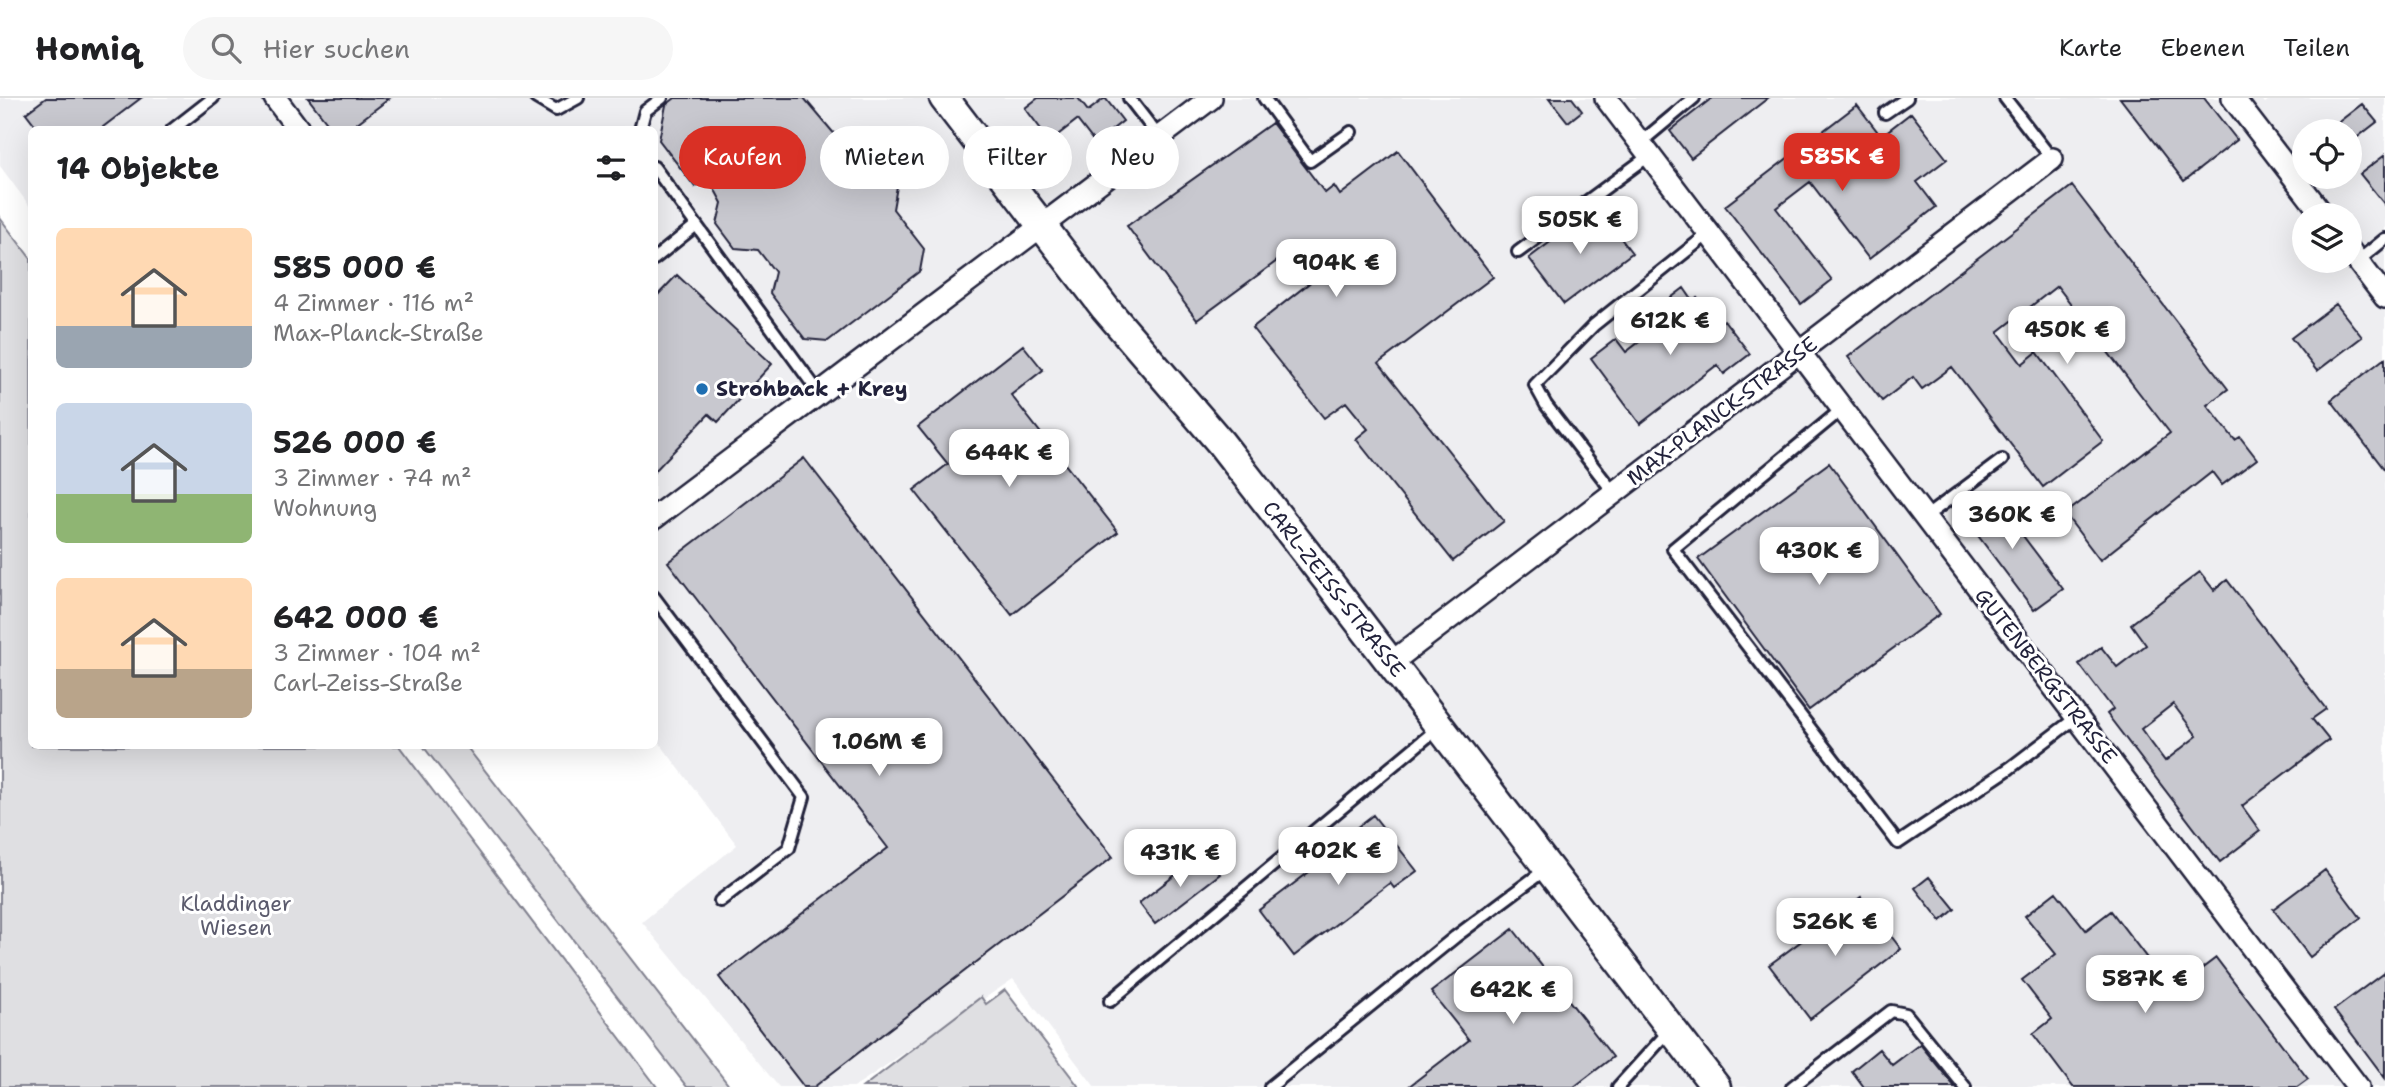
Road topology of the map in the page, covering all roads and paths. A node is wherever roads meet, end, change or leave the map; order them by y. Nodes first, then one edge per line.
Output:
1 (213, 98) edge
2 (275, 98) edge
3 (536, 98) edge
4 (578, 98) edge
5 (662, 98) edge
6 (944, 98) edge
7 (1129, 98) edge
8 (1264, 98) edge
9 (1694, 98) edge
10 (1907, 98) edge
11 (2005, 98) edge
12 (2233, 98) edge
13 (1611, 100) edge
14 (1199, 101) edge
15 (1885, 113) dead end
16 (177, 126) edge
17 (296, 126) edge
18 (641, 126) edge
19 (1151, 126) edge
20 (1171, 126) edge
21 (1351, 132) dead end
22 (1645, 149) junction
23 (2052, 159) joint
24 (658, 173) edge
25 (1089, 189) edge
26 (2314, 203) edge
27 (695, 226) junction
28 (1040, 226) junction
29 (1708, 234) junction
30 (2385, 239) edge
31 (1518, 252) dead end
32 (2362, 252) edge
33 (658, 256) edge
34 (2362, 267) edge
35 (2385, 297) edge
36 (1798, 354) junction
37 (819, 393) junction
38 (1841, 410) junction
39 (2002, 460) dead end
40 (1614, 494) junction
41 (658, 515) edge
42 (1924, 518) junction
43 (658, 602) edge
44 (1392, 662) junction
45 (2077, 717) junction
46 (1440, 726) junction
47 (1548, 867) junction
48 (720, 901) dead end
49 (1110, 1001) dead end
50 (1671, 1028) junction
51 (1270, 1087) edge
52 (1618, 1087) edge
53 (1716, 1087) edge
54 (1792, 1087) edge
55 (1965, 1087) edge
56 (2358, 1087) edge

1 - 16 lane
2 - 17 street
3 - 4 lane
5 - 18 lane
6 - 28 main road, CARL-ZEISS-STRASSE
7 - 19 lane
8 - 21 lane
9 - 22 lane
10 - 15 lane
11 - 23 lane
12 - 26 street
13 - 22 street, GUTENBERGSTRASSE
14 - 20 street
22 - 29 street, GUTENBERGSTRASSE
22 - 31 lane
23 - 36 street, MAX-PLANCK-STRASSE
24 - 27 lane
25 - 28 street
27 - 33 lane
27 - 37 lane
28 - 37 street
28 - 44 main road, CARL-ZEISS-STRASSE
29 - 36 street, GUTENBERGSTRASSE
29 - 40 lane
30 - 32 lane
34 - 35 street
36 - 38 street, GUTENBERGSTRASSE
36 - 40 street, MAX-PLANCK-STRASSE
37 - 41 street
38 - 42 street, GUTENBERGSTRASSE
38 - 45 lane
39 - 42 lane
40 - 44 street, MAX-PLANCK-STRASSE
42 - 45 street, GUTENBERGSTRASSE
43 - 48 lane
44 - 46 main road, CARL-ZEISS-STRASSE
45 - 56 street, GUTENBERGSTRASSE
46 - 47 main road, CARL-ZEISS-STRASSE
46 - 49 lane
47 - 50 main road, CARL-ZEISS-STRASSE
47 - 51 lane
50 - 52 lane
50 - 53 main road, CARL-ZEISS-STRASSE
54 - 55 lane

